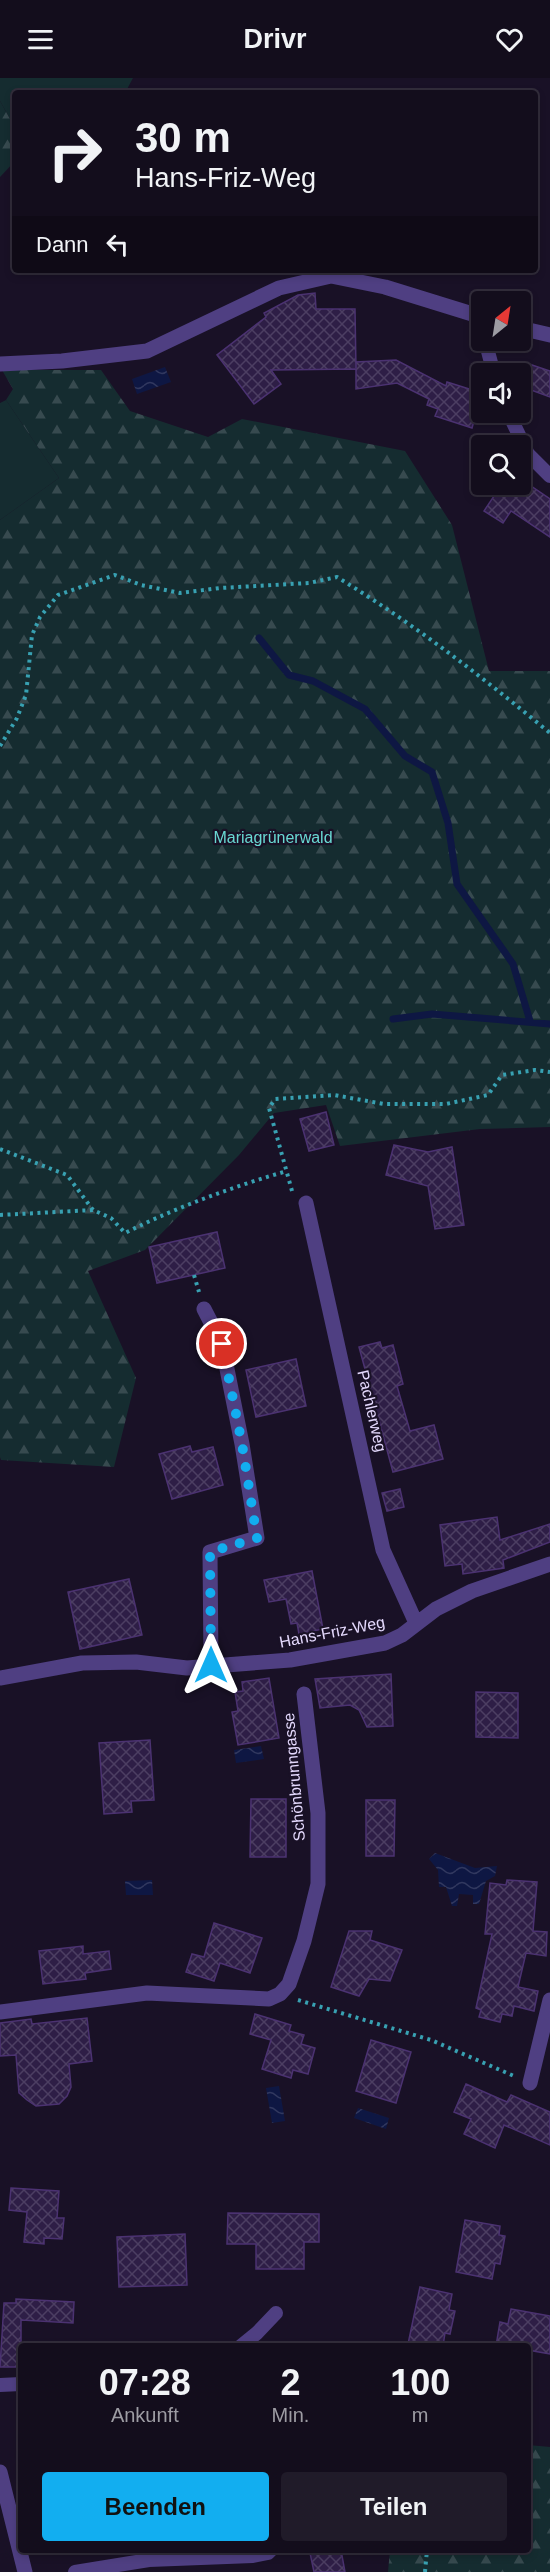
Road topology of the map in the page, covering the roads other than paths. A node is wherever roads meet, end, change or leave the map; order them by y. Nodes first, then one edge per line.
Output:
1 (471, 318) edge
2 (531, 331) edge
3 (550, 336) edge
4 (0, 364) edge
5 (513, 423) edge
6 (550, 476) edge
7 (306, 1203) dead end
8 (204, 1309) dead end
9 (550, 1564) edge
10 (416, 1623) junction
11 (211, 1665) junction
12 (0, 1678) edge
13 (304, 1694) dead end
14 (550, 2000) edge
15 (0, 2012) edge
16 (530, 2083) road end
17 (276, 2313) dead end
18 (244, 2343) edge
19 (18, 2384) edge
20 (0, 2385) edge
21 (0, 2472) edge
22 (18, 2541) edge
23 (21, 2553) edge
24 (268, 2553) edge
25 (26, 2572) edge
26 (75, 2572) edge

1 - 4 street
2 - 3 street
5 - 6 lane
7 - 10 street, Pachlerweg
8 - 11 street
9 - 10 street, Hans-Friz-Weg
10 - 11 street, Hans-Friz-Weg
11 - 12 street, Hans-Friz-Weg
13 - 15 street, Schönbrunngasse
14 - 16 street
17 - 18 lane
19 - 20 lane
21 - 22 street
23 - 25 street
24 - 26 lane

